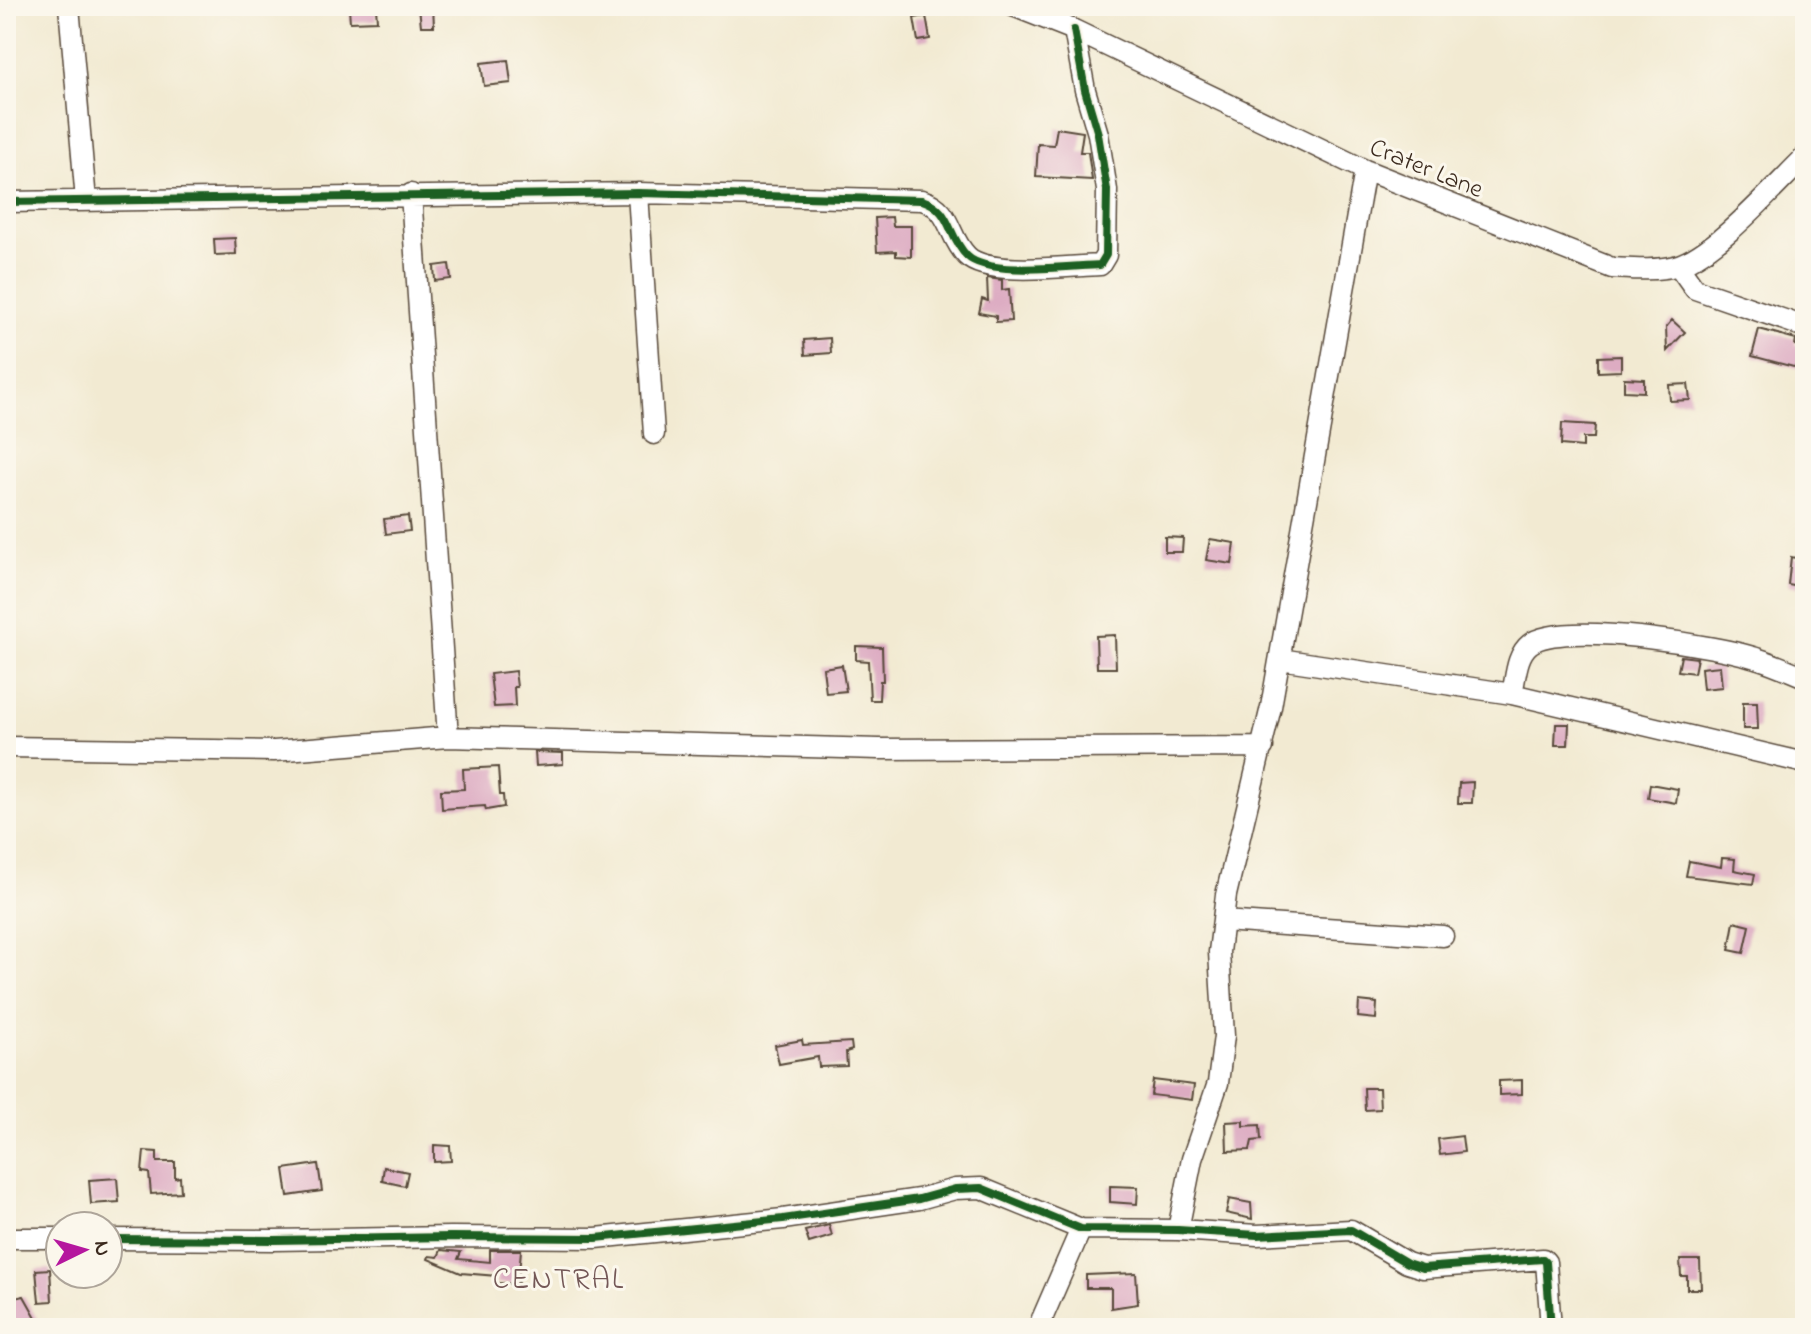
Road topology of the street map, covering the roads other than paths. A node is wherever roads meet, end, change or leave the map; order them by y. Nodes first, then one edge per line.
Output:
1 (69, 6) edge
2 (1013, 6) edge
3 (1074, 30) junction
4 (1805, 157) edge
5 (1365, 170) junction
6 (638, 193) junction
7 (411, 194) junction
8 (86, 201) junction
9 (6, 202) edge
10 (1678, 265) junction
11 (1805, 327) edge
12 (654, 434) dead end
13 (1280, 659) junction
14 (1805, 677) edge
15 (1512, 694) junction
16 (448, 737) junction
17 (6, 747) edge
18 (1263, 747) junction
19 (1805, 763) edge
20 (1223, 921) junction
21 (1443, 936) dead end
22 (1081, 1229) junction
23 (1178, 1230) junction
24 (6, 1238) edge
25 (44, 1238) edge
26 (124, 1239) edge
27 (1038, 1328) edge
28 (1551, 1328) edge

1 - 8 street
2 - 3 street, Crater Lane
3 - 5 street, Crater Lane
3 - 6 street
4 - 10 street, Crater Lane
5 - 10 street, Crater Lane
5 - 13 street
6 - 7 street
6 - 12 street
7 - 8 street
7 - 16 street
8 - 9 street
10 - 11 street
13 - 15 street
13 - 18 street
14 - 15 street
15 - 19 street
16 - 17 street
16 - 18 street
18 - 20 street
20 - 21 street
20 - 23 street
22 - 23 street
22 - 26 street
22 - 27 street
23 - 28 street
24 - 25 street

